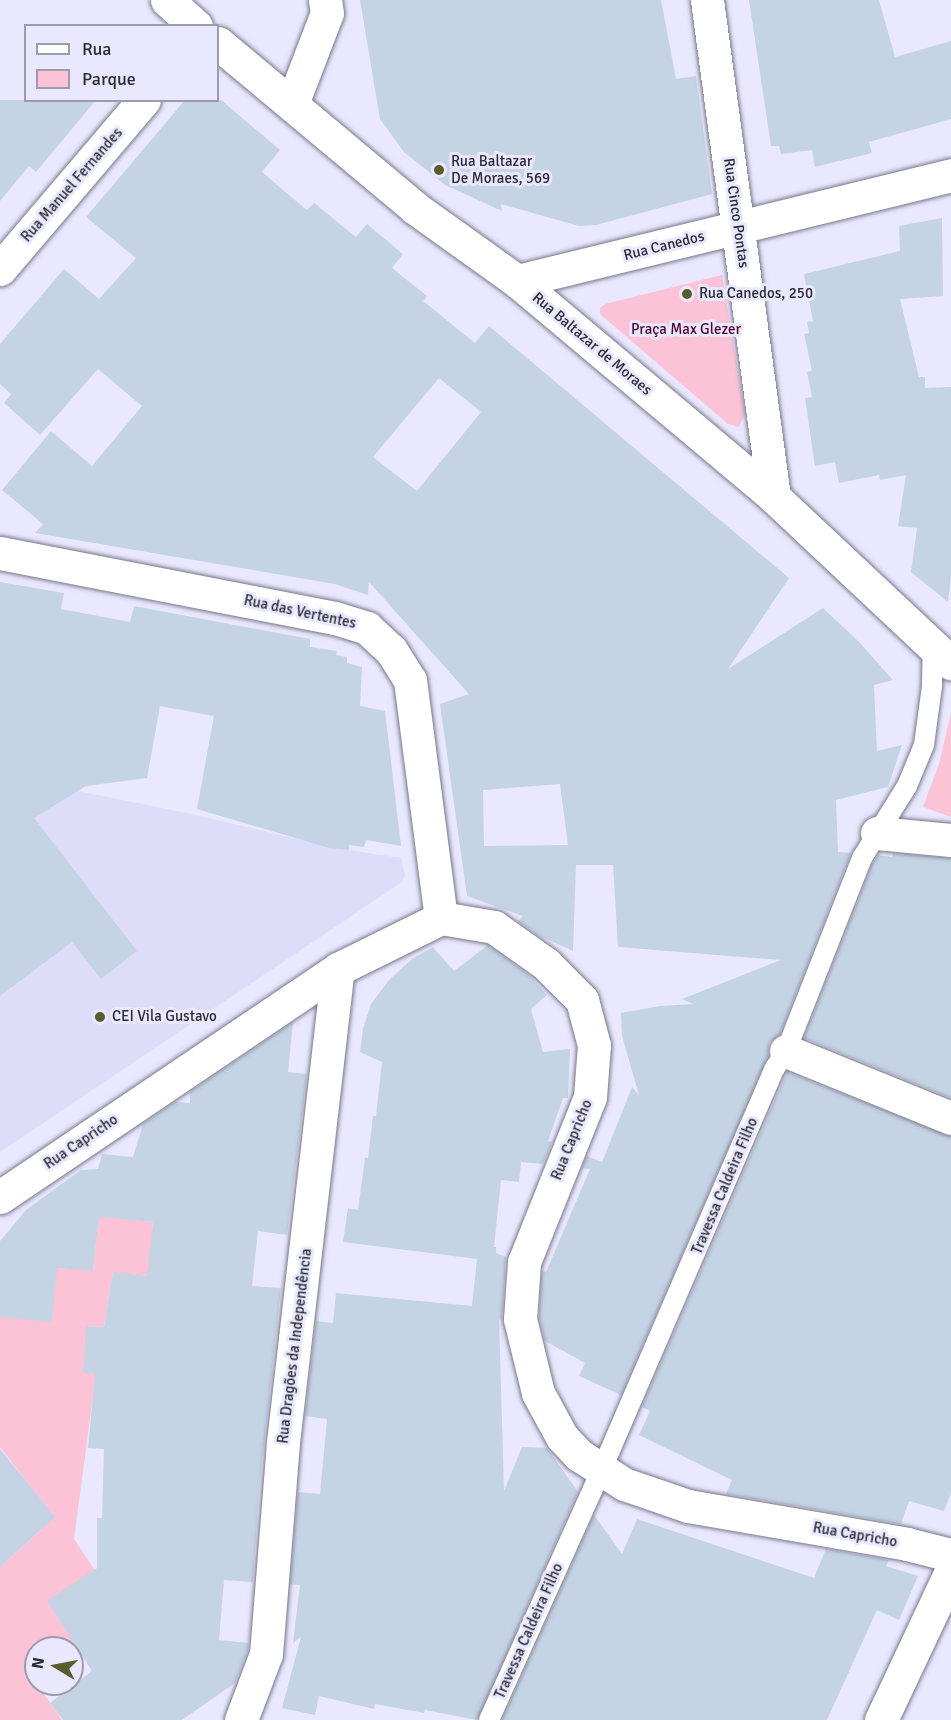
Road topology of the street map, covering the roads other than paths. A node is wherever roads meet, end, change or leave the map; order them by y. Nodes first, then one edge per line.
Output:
1 (167, 0) edge
2 (325, 0) edge
3 (707, 0) edge
4 (194, 24) edge
5 (219, 44) edge
6 (142, 102) edge
7 (292, 104) junction
8 (951, 175) edge
9 (737, 228) junction
10 (0, 269) edge
11 (517, 281) junction
12 (774, 497) junction
13 (0, 553) edge
14 (942, 655) edge
15 (877, 833) junction
16 (951, 840) edge
17 (441, 918) junction
18 (338, 969) junction
19 (786, 1051) junction
20 (951, 1118) edge
21 (0, 1197) edge
22 (602, 1469) junction
23 (951, 1555) edge
24 (951, 1571) edge
25 (241, 1720) edge
26 (489, 1720) edge
27 (881, 1720) edge

1 - 4 street
2 - 7 street
3 - 9 street, Rua Cinco Pontas
5 - 7 street, Rua Baltazar de Moraes
6 - 10 street, Rua Manuel Fernandes
7 - 11 street, Rua Baltazar de Moraes
8 - 9 street, Rua Canedos
9 - 11 street, Rua Canedos
9 - 12 street, Rua Cinco Pontas
11 - 12 street, Rua Baltazar de Moraes
12 - 14 street, Rua Baltazar de Moraes
13 - 17 street, Rua das Vertentes
14 - 15 lane, Travessa Caldeira Filho
15 - 16 street
15 - 19 lane, Travessa Caldeira Filho
17 - 18 street, Rua Capricho
17 - 22 street, Rua Capricho
18 - 21 street, Rua Capricho
18 - 25 street, Rua Dragões da Independência
19 - 20 street
19 - 22 lane, Travessa Caldeira Filho
22 - 23 street, Rua Capricho
22 - 26 lane, Travessa Caldeira Filho
24 - 27 street

